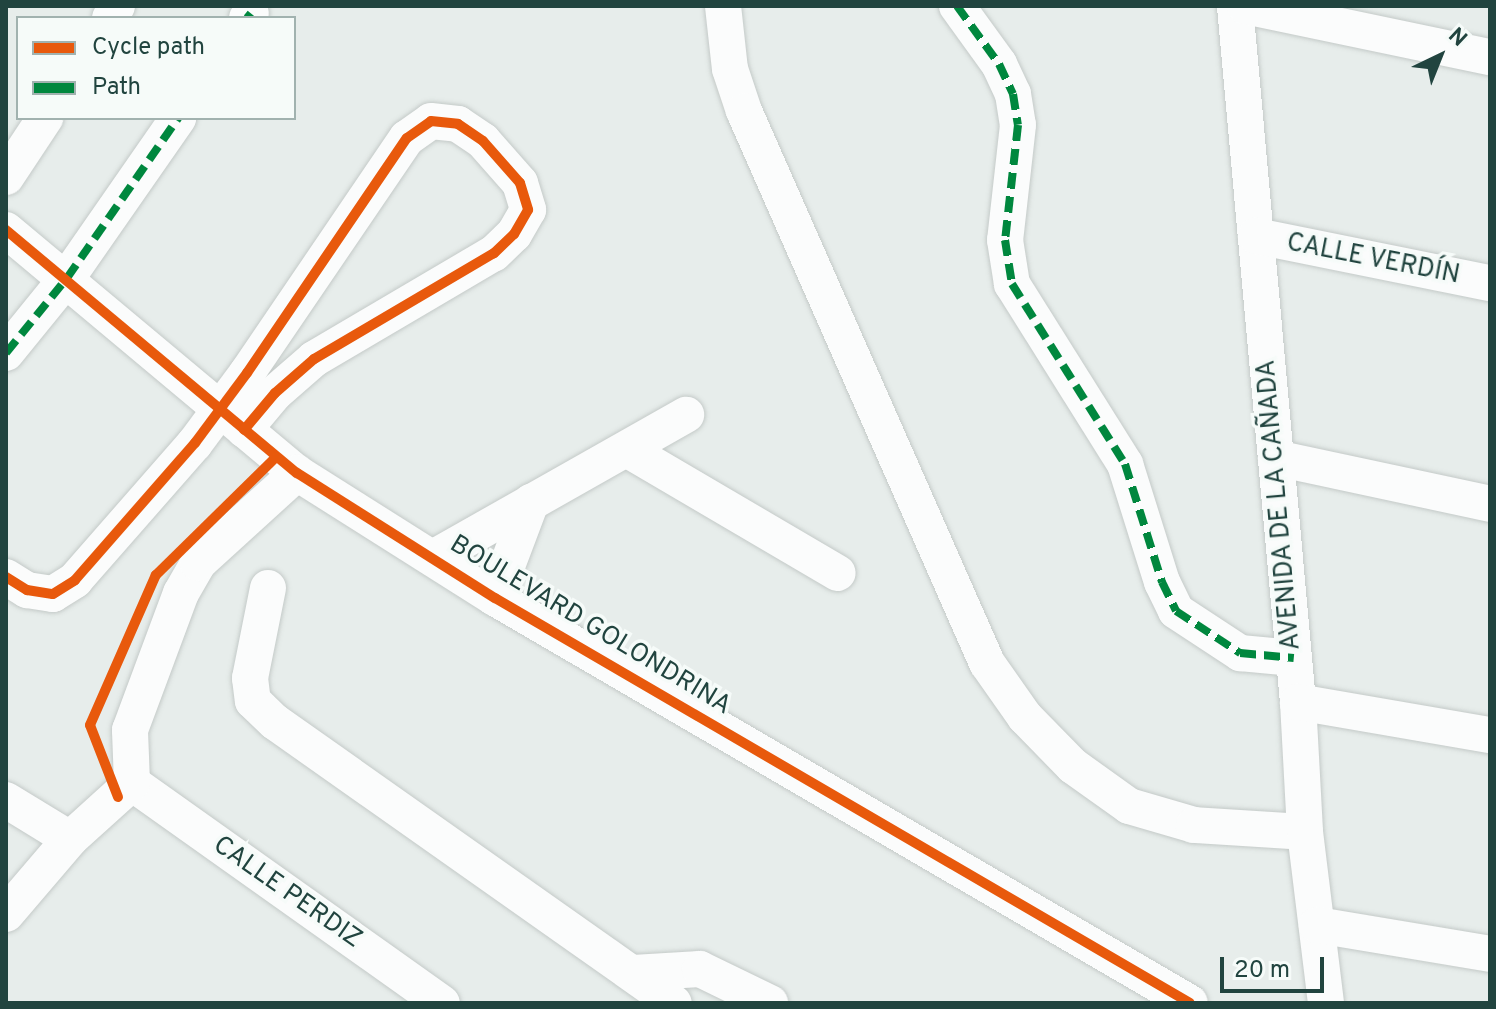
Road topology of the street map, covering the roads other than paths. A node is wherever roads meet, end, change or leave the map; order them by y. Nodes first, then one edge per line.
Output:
1 (723, 6) edge
2 (957, 6) edge
3 (1235, 6) edge
4 (1245, 6) edge
5 (1490, 57) edge
6 (44, 120) edge
7 (177, 120) edge
8 (6, 177) edge
9 (6, 230) edge
10 (1256, 236) junction
11 (67, 278) junction
12 (1490, 283) edge
13 (6, 353) edge
14 (686, 415) dead end
15 (231, 420) junction
16 (628, 450) junction
17 (1276, 458) junction
18 (297, 473) junction
19 (531, 502) junction
20 (1490, 504) edge
21 (433, 558) junction
22 (838, 573) dead end
23 (6, 577) edge
24 (268, 588) dead end
25 (495, 598) junction
26 (1294, 658) junction
27 (1298, 702) junction
28 (1490, 735) edge
29 (125, 790) junction
30 (6, 800) edge
31 (1305, 832) junction
32 (70, 839) junction
33 (6, 914) edge
34 (1317, 925) junction
35 (1490, 954) edge
36 (633, 973) junction
37 (442, 1003) edge
38 (674, 1003) edge
39 (770, 1003) edge
40 (1190, 1003) edge
41 (1326, 1003) edge

1 - 31 street
2 - 26 street
3 - 10 street, AVENIDA DE LA CAÑADA
4 - 5 street
6 - 8 street
7 - 11 street
9 - 11 street, BOULEVARD GOLONDRINA
10 - 12 street, CALLE VERDÍN
10 - 17 street, AVENIDA DE LA CAÑADA
11 - 13 street
11 - 15 street, BOULEVARD GOLONDRINA
14 - 16 street
15 - 15 street
15 - 18 street, BOULEVARD GOLONDRINA
15 - 23 street
16 - 19 street
16 - 22 street
17 - 20 street
17 - 26 street, AVENIDA DE LA CAÑADA
18 - 21 street, BOULEVARD GOLONDRINA
18 - 29 street
19 - 21 street
19 - 25 street
21 - 25 street, BOULEVARD GOLONDRINA
24 - 36 street
25 - 40 street, BOULEVARD GOLONDRINA
26 - 27 street, AVENIDA DE LA CAÑADA
27 - 28 street
27 - 31 street, AVENIDA DE LA CAÑADA
29 - 32 street
29 - 37 street, CALLE PERDIZ
30 - 32 street
31 - 34 street, AVENIDA DE LA CAÑADA
32 - 33 street
34 - 35 street
34 - 41 street, AVENIDA DE LA CAÑADA
36 - 38 street
36 - 39 street

